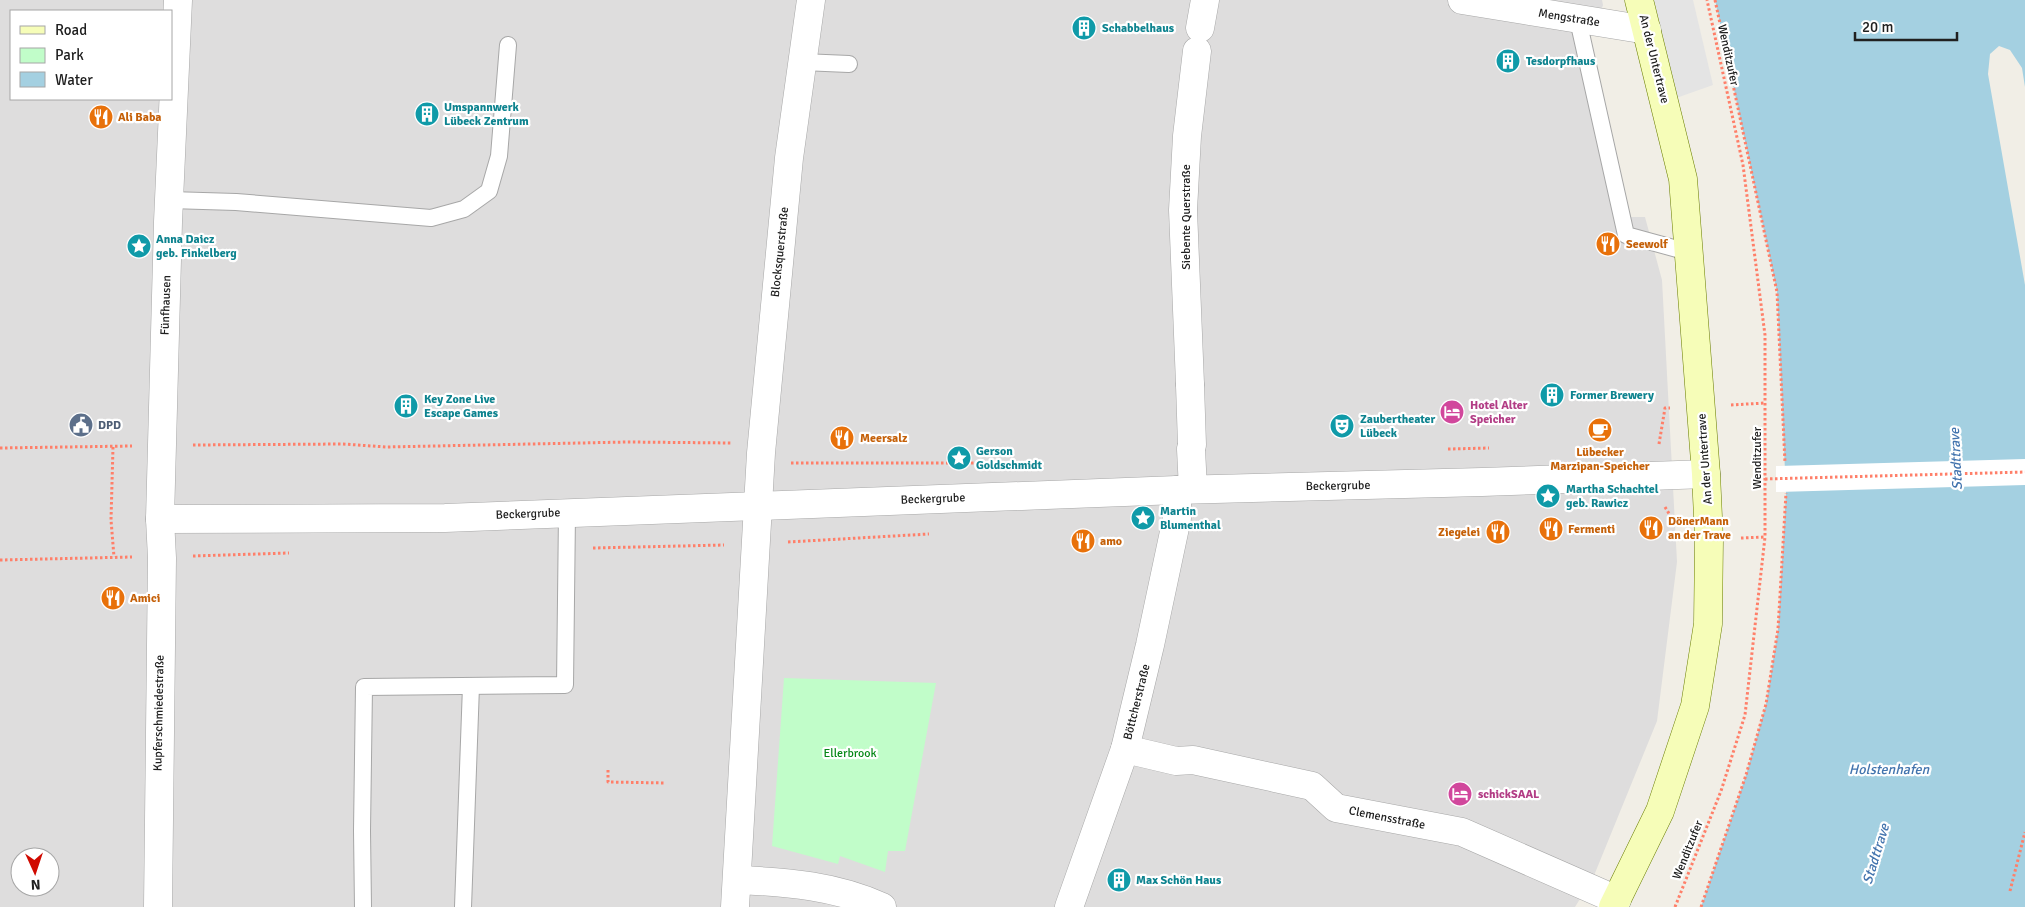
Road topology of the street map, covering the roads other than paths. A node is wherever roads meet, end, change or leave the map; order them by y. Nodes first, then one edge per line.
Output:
1 (178, 0) edge
2 (810, 0) edge
3 (1205, 0) edge
4 (1462, 0) edge
5 (1639, 0) edge
6 (1578, 20) junction
7 (1647, 30) junction
8 (508, 45) dead end
9 (802, 62) junction
10 (849, 64) dead end
11 (170, 200) junction
12 (1688, 252) junction
13 (1706, 474) junction
14 (1185, 489) junction
15 (758, 506) junction
16 (566, 513) junction
17 (160, 519) junction
18 (471, 686) junction
19 (1125, 749) junction
20 (738, 880) junction
21 (1615, 904) edge
22 (158, 907) edge
23 (363, 907) edge
24 (463, 907) edge
25 (735, 907) edge
26 (882, 907) edge
27 (1069, 907) edge

1 - 11 street, Fünfhausen
2 - 9 street, Blocksquerstraße
3 - 14 street, Siebente Querstraße
4 - 6 street, Mengstraße
5 - 7 main road, An der Untertrave
6 - 7 street, Mengstraße
6 - 12 lane
7 - 12 main road, An der Untertrave
8 - 11 lane
9 - 10 lane
9 - 15 street, Blocksquerstraße
11 - 17 street, Fünfhausen
12 - 13 main road, An der Untertrave
13 - 14 street, Beckergrube
13 - 21 main road, An der Untertrave
14 - 15 street, Beckergrube
14 - 19 street, Böttcherstraße
15 - 16 street, Beckergrube
15 - 20 street
16 - 17 street, Beckergrube
16 - 18 lane
17 - 22 street, Kupferschmiedestraße
18 - 23 lane
18 - 24 lane
19 - 21 street, Clemensstraße
19 - 27 street, Böttcherstraße
20 - 25 street
20 - 26 street

